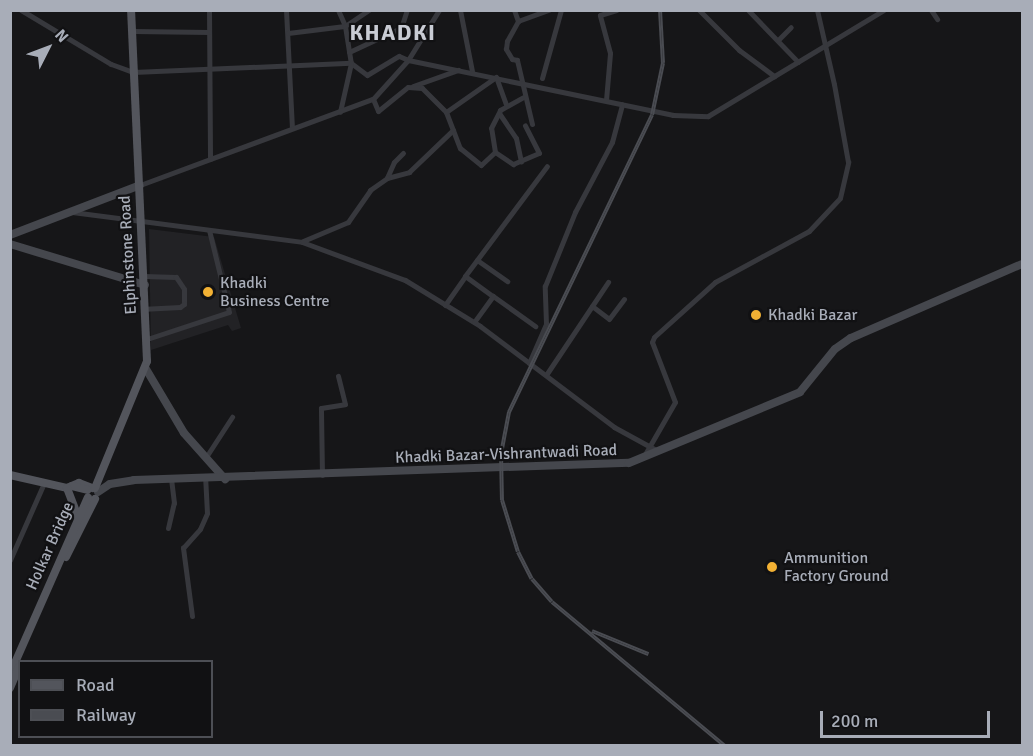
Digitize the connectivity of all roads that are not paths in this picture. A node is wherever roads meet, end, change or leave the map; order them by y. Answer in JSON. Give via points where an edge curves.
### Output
{"nodes":[{"id":1,"x":21,"y":10,"type":"edge"},
{"id":2,"x":131,"y":10,"type":"edge"},
{"id":3,"x":209,"y":10,"type":"edge"},
{"id":4,"x":286,"y":10,"type":"edge"},
{"id":5,"x":338,"y":10,"type":"edge"},
{"id":6,"x":369,"y":10,"type":"edge"},
{"id":7,"x":407,"y":10,"type":"edge"},
{"id":8,"x":439,"y":10,"type":"edge"},
{"id":9,"x":460,"y":10,"type":"edge"},
{"id":10,"x":514,"y":10,"type":"edge"},
{"id":11,"x":549,"y":10,"type":"edge"},
{"id":12,"x":561,"y":10,"type":"edge"},
{"id":13,"x":615,"y":10,"type":"edge"},
{"id":14,"x":699,"y":10,"type":"edge"},
{"id":15,"x":817,"y":10,"type":"edge"},
{"id":16,"x":884,"y":10,"type":"edge"},
{"id":17,"x":931,"y":10,"type":"edge"},
{"id":18,"x":749,"y":11,"type":"edge"},
{"id":19,"x":598,"y":13,"type":"edge"},
{"id":20,"x":937,"y":19,"type":"dead end"},
{"id":21,"x":518,"y":21,"type":"junction"},
{"id":22,"x":345,"y":26,"type":"junction"},
{"id":23,"x":791,"y":27,"type":"dead end"},
{"id":24,"x":133,"y":31,"type":"junction"},
{"id":25,"x":209,"y":32,"type":"junction"},
{"id":26,"x":288,"y":33,"type":"junction"},
{"id":27,"x":778,"y":40,"type":"junction"},
{"id":28,"x":349,"y":52,"type":"junction"},
{"id":29,"x":408,"y":60,"type":"junction"},
{"id":30,"x":798,"y":62,"type":"junction"},
{"id":31,"x":351,"y":63,"type":"junction"},
{"id":32,"x":291,"y":66,"type":"junction"},
{"id":33,"x":460,"y":69,"type":"junction"},
{"id":34,"x":210,"y":71,"type":"junction"},
{"id":35,"x":472,"y":71,"type":"junction"},
{"id":36,"x":133,"y":72,"type":"junction"},
{"id":37,"x":496,"y":76,"type":"junction"},
{"id":38,"x":774,"y":76,"type":"junction"},
{"id":39,"x":542,"y":78,"type":"dead end"},
{"id":40,"x":521,"y":82,"type":"junction"},
{"id":41,"x":411,"y":87,"type":"junction"},
{"id":42,"x":524,"y":97,"type":"junction"},
{"id":43,"x":373,"y":99,"type":"junction"},
{"id":44,"x":606,"y":100,"type":"junction"},
{"id":45,"x":506,"y":104,"type":"junction"},
{"id":46,"x":622,"y":104,"type":"junction"},
{"id":47,"x":340,"y":112,"type":"junction"},
{"id":48,"x":447,"y":112,"type":"junction"},
{"id":49,"x":499,"y":112,"type":"junction"},
{"id":50,"x":532,"y":124,"type":"dead end"},
{"id":51,"x":525,"y":125,"type":"dead end"},
{"id":52,"x":292,"y":127,"type":"junction"},
{"id":53,"x":453,"y":130,"type":"junction"},
{"id":54,"x":495,"y":152,"type":"junction"},
{"id":55,"x":403,"y":153,"type":"dead end"},
{"id":56,"x":210,"y":159,"type":"junction"},
{"id":57,"x":521,"y":161,"type":"junction"},
{"id":58,"x":547,"y":166,"type":"dead end"},
{"id":59,"x":387,"y":178,"type":"junction"},
{"id":60,"x":140,"y":185,"type":"junction"},
{"id":61,"x":71,"y":212,"type":"junction"},
{"id":62,"x":142,"y":222,"type":"junction"},
{"id":63,"x":209,"y":230,"type":"junction"},
{"id":64,"x":10,"y":235,"type":"edge"},
{"id":65,"x":302,"y":242,"type":"junction"},
{"id":66,"x":10,"y":244,"type":"edge"},
{"id":67,"x":477,"y":260,"type":"junction"},
{"id":68,"x":1023,"y":264,"type":"edge"},
{"id":69,"x":465,"y":276,"type":"junction"},
{"id":70,"x":144,"y":281,"type":"junction"},
{"id":71,"x":507,"y":282,"type":"dead end"},
{"id":72,"x":608,"y":282,"type":"dead end"},
{"id":73,"x":493,"y":296,"type":"junction"},
{"id":74,"x":624,"y":299,"type":"dead end"},
{"id":75,"x":445,"y":304,"type":"junction"},
{"id":76,"x":592,"y":306,"type":"junction"},
{"id":77,"x":146,"y":309,"type":"junction"},
{"id":78,"x":474,"y":322,"type":"junction"},
{"id":79,"x":536,"y":326,"type":"dead end"},
{"id":80,"x":147,"y":339,"type":"junction"},
{"id":81,"x":529,"y":363,"type":"junction"},
{"id":82,"x":146,"y":369,"type":"junction"},
{"id":83,"x":546,"y":375,"type":"junction"},
{"id":84,"x":338,"y":376,"type":"dead end"},
{"id":85,"x":232,"y":417,"type":"dead end"},
{"id":86,"x":649,"y":446,"type":"junction"},
{"id":87,"x":660,"y":452,"type":"junction"},
{"id":88,"x":206,"y":457,"type":"junction"},
{"id":89,"x":644,"y":458,"type":"junction"},
{"id":90,"x":10,"y":475,"type":"edge"},
{"id":91,"x":322,"y":475,"type":"junction"},
{"id":92,"x":205,"y":479,"type":"junction"},
{"id":93,"x":225,"y":479,"type":"junction"},
{"id":94,"x":171,"y":480,"type":"junction"},
{"id":95,"x":44,"y":483,"type":"junction"},
{"id":96,"x":70,"y":487,"type":"junction"},
{"id":97,"x":93,"y":492,"type":"junction"},
{"id":98,"x":78,"y":517,"type":"junction"},
{"id":99,"x":168,"y":528,"type":"dead end"},
{"id":100,"x":10,"y":560,"type":"edge"},
{"id":101,"x":192,"y":616,"type":"dead end"},
{"id":102,"x":23,"y":660,"type":"edge"},
{"id":103,"x":18,"y":671,"type":"edge"},
{"id":104,"x":10,"y":674,"type":"edge"},
{"id":105,"x":10,"y":688,"type":"edge"}],
"edges":[{"from":1,"to":36,"type":"street","via":[[111,64]]},
{"from":2,"to":24,"type":"main road","name":"Elphinstone Road"},
{"from":3,"to":25,"type":"street"},
{"from":4,"to":26,"type":"street"},
{"from":5,"to":22,"type":"street"},
{"from":6,"to":22,"type":"street"},
{"from":7,"to":28,"type":"street","via":[[401,28]]},
{"from":8,"to":29,"type":"street"},
{"from":9,"to":35,"type":"street"},
{"from":10,"to":21,"type":"street"},
{"from":11,"to":21,"type":"street"},
{"from":12,"to":39,"type":"street"},
{"from":13,"to":19,"type":"street"},
{"from":14,"to":38,"type":"street","via":[[739,50]]},
{"from":15,"to":86,"type":"street","bridge":true,"via":[[848,162],[840,198],[809,231],[715,282],[654,338],[652,342],[675,402]]},
{"from":16,"to":30,"type":"street"},
{"from":17,"to":20,"type":"street"},
{"from":18,"to":27,"type":"street"},
{"from":19,"to":44,"type":"street","via":[[610,46]]},
{"from":21,"to":40,"type":"street","via":[[510,30],[506,49],[517,60]]},
{"from":22,"to":26,"type":"street"},
{"from":22,"to":28,"type":"street"},
{"from":23,"to":27,"type":"street"},
{"from":24,"to":25,"type":"street"},
{"from":24,"to":36,"type":"main road","name":"Elphinstone Road"},
{"from":25,"to":34,"type":"street"},
{"from":26,"to":32,"type":"street"},
{"from":27,"to":30,"type":"street"},
{"from":28,"to":31,"type":"street"},
{"from":29,"to":31,"type":"street","via":[[399,56],[367,75]]},
{"from":29,"to":33,"type":"street"},
{"from":29,"to":43,"type":"street"},
{"from":30,"to":38,"type":"street"},
{"from":31,"to":32,"type":"street"},
{"from":31,"to":47,"type":"street"},
{"from":32,"to":34,"type":"street"},
{"from":32,"to":52,"type":"street"},
{"from":33,"to":35,"type":"street"},
{"from":33,"to":41,"type":"street"},
{"from":34,"to":36,"type":"street"},
{"from":34,"to":56,"type":"street"},
{"from":35,"to":37,"type":"street"},
{"from":36,"to":60,"type":"main road","name":"Elphinstone Road"},
{"from":37,"to":40,"type":"street"},
{"from":37,"to":45,"type":"street"},
{"from":37,"to":48,"type":"street"},
{"from":38,"to":46,"type":"street","via":[[708,116]]},
{"from":40,"to":42,"type":"street"},
{"from":40,"to":44,"type":"street"},
{"from":41,"to":43,"type":"street","via":[[378,111]]},
{"from":41,"to":48,"type":"street","via":[[422,88]]},
{"from":42,"to":45,"type":"street"},
{"from":42,"to":50,"type":"street"},
{"from":43,"to":47,"type":"street"},
{"from":44,"to":46,"type":"street"},
{"from":45,"to":49,"type":"street"},
{"from":46,"to":81,"type":"street","via":[[609,149],[575,212],[545,286],[546,324]]},
{"from":47,"to":52,"type":"street"},
{"from":48,"to":53,"type":"street"},
{"from":49,"to":54,"type":"street","via":[[491,128]]},
{"from":49,"to":57,"type":"street","via":[[516,138]]},
{"from":51,"to":57,"type":"street","via":[[539,153]]},
{"from":52,"to":56,"type":"street"},
{"from":53,"to":54,"type":"street","via":[[460,148],[477,165]]},
{"from":53,"to":59,"type":"street","via":[[408,172]]},
{"from":54,"to":57,"type":"street","via":[[513,164]]},
{"from":55,"to":59,"type":"street"},
{"from":56,"to":60,"type":"street"},
{"from":58,"to":67,"type":"street"},
{"from":59,"to":65,"type":"street","via":[[370,190],[348,222]]},
{"from":60,"to":61,"type":"street"},
{"from":60,"to":62,"type":"main road","name":"Elphinstone Road"},
{"from":61,"to":62,"type":"street"},
{"from":61,"to":64,"type":"street"},
{"from":62,"to":63,"type":"street"},
{"from":62,"to":70,"type":"main road","name":"Elphinstone Road"},
{"from":63,"to":65,"type":"street"},
{"from":63,"to":80,"type":"street","via":[[230,312]]},
{"from":65,"to":75,"type":"street","via":[[405,280]]},
{"from":66,"to":70,"type":"street"},
{"from":67,"to":69,"type":"street"},
{"from":67,"to":71,"type":"street"},
{"from":68,"to":87,"type":"street","name":"Khadki Bazar-Vishrantwadi Road","via":[[851,338],[835,350],[800,392]]},
{"from":69,"to":73,"type":"street"},
{"from":69,"to":75,"type":"street"},
{"from":70,"to":77,"type":"main road","name":"Elphinstone Road"},
{"from":70,"to":77,"type":"street","via":[[176,277],[184,289],[184,304],[180,308]]},
{"from":72,"to":76,"type":"street"},
{"from":73,"to":78,"type":"street"},
{"from":73,"to":79,"type":"street"},
{"from":74,"to":76,"type":"street","via":[[609,319]]},
{"from":75,"to":78,"type":"street"},
{"from":76,"to":83,"type":"street"},
{"from":77,"to":80,"type":"main road","name":"Elphinstone Road"},
{"from":78,"to":81,"type":"street"},
{"from":80,"to":82,"type":"main road","name":"Elphinstone Road"},
{"from":81,"to":83,"type":"street"},
{"from":82,"to":88,"type":"street","via":[[184,433]]},
{"from":82,"to":97,"type":"main road","name":"Elphinstone Road"},
{"from":83,"to":86,"type":"street","via":[[614,427]]},
{"from":84,"to":91,"type":"street","via":[[345,404],[321,408]]},
{"from":85,"to":88,"type":"street"},
{"from":86,"to":87,"type":"street"},
{"from":86,"to":89,"type":"street"},
{"from":87,"to":89,"type":"street","name":"Khadki Bazar-Vishrantwadi Road"},
{"from":88,"to":93,"type":"street"},
{"from":89,"to":91,"type":"street","name":"Khadki Bazar-Vishrantwadi Road","via":[[614,465]]},
{"from":90,"to":95,"type":"main road"},
{"from":91,"to":93,"type":"street","name":"Khadki Bazar-Vishrantwadi Road"},
{"from":92,"to":93,"type":"street","name":"Khadki Bazar-Vishrantwadi Road"},
{"from":92,"to":94,"type":"street","name":"Khadki Bazar-Vishrantwadi Road"},
{"from":92,"to":101,"type":"street","via":[[207,513],[200,529],[183,548]]},
{"from":94,"to":97,"type":"street","name":"Khadki Bazar-Vishrantwadi Road","via":[[134,480]]},
{"from":94,"to":99,"type":"street","via":[[174,503]]},
{"from":95,"to":96,"type":"main road"},
{"from":95,"to":100,"type":"street"},
{"from":96,"to":97,"type":"main road","via":[[79,483]]},
{"from":96,"to":98,"type":"main road"},
{"from":97,"to":98,"type":"main road","name":"Holkar Bridge"},
{"from":97,"to":102,"type":"main road","name":"Elphinstone Road"},
{"from":98,"to":104,"type":"main road","name":"Holkar Bridge"},
{"from":103,"to":105,"type":"main road"}]}
